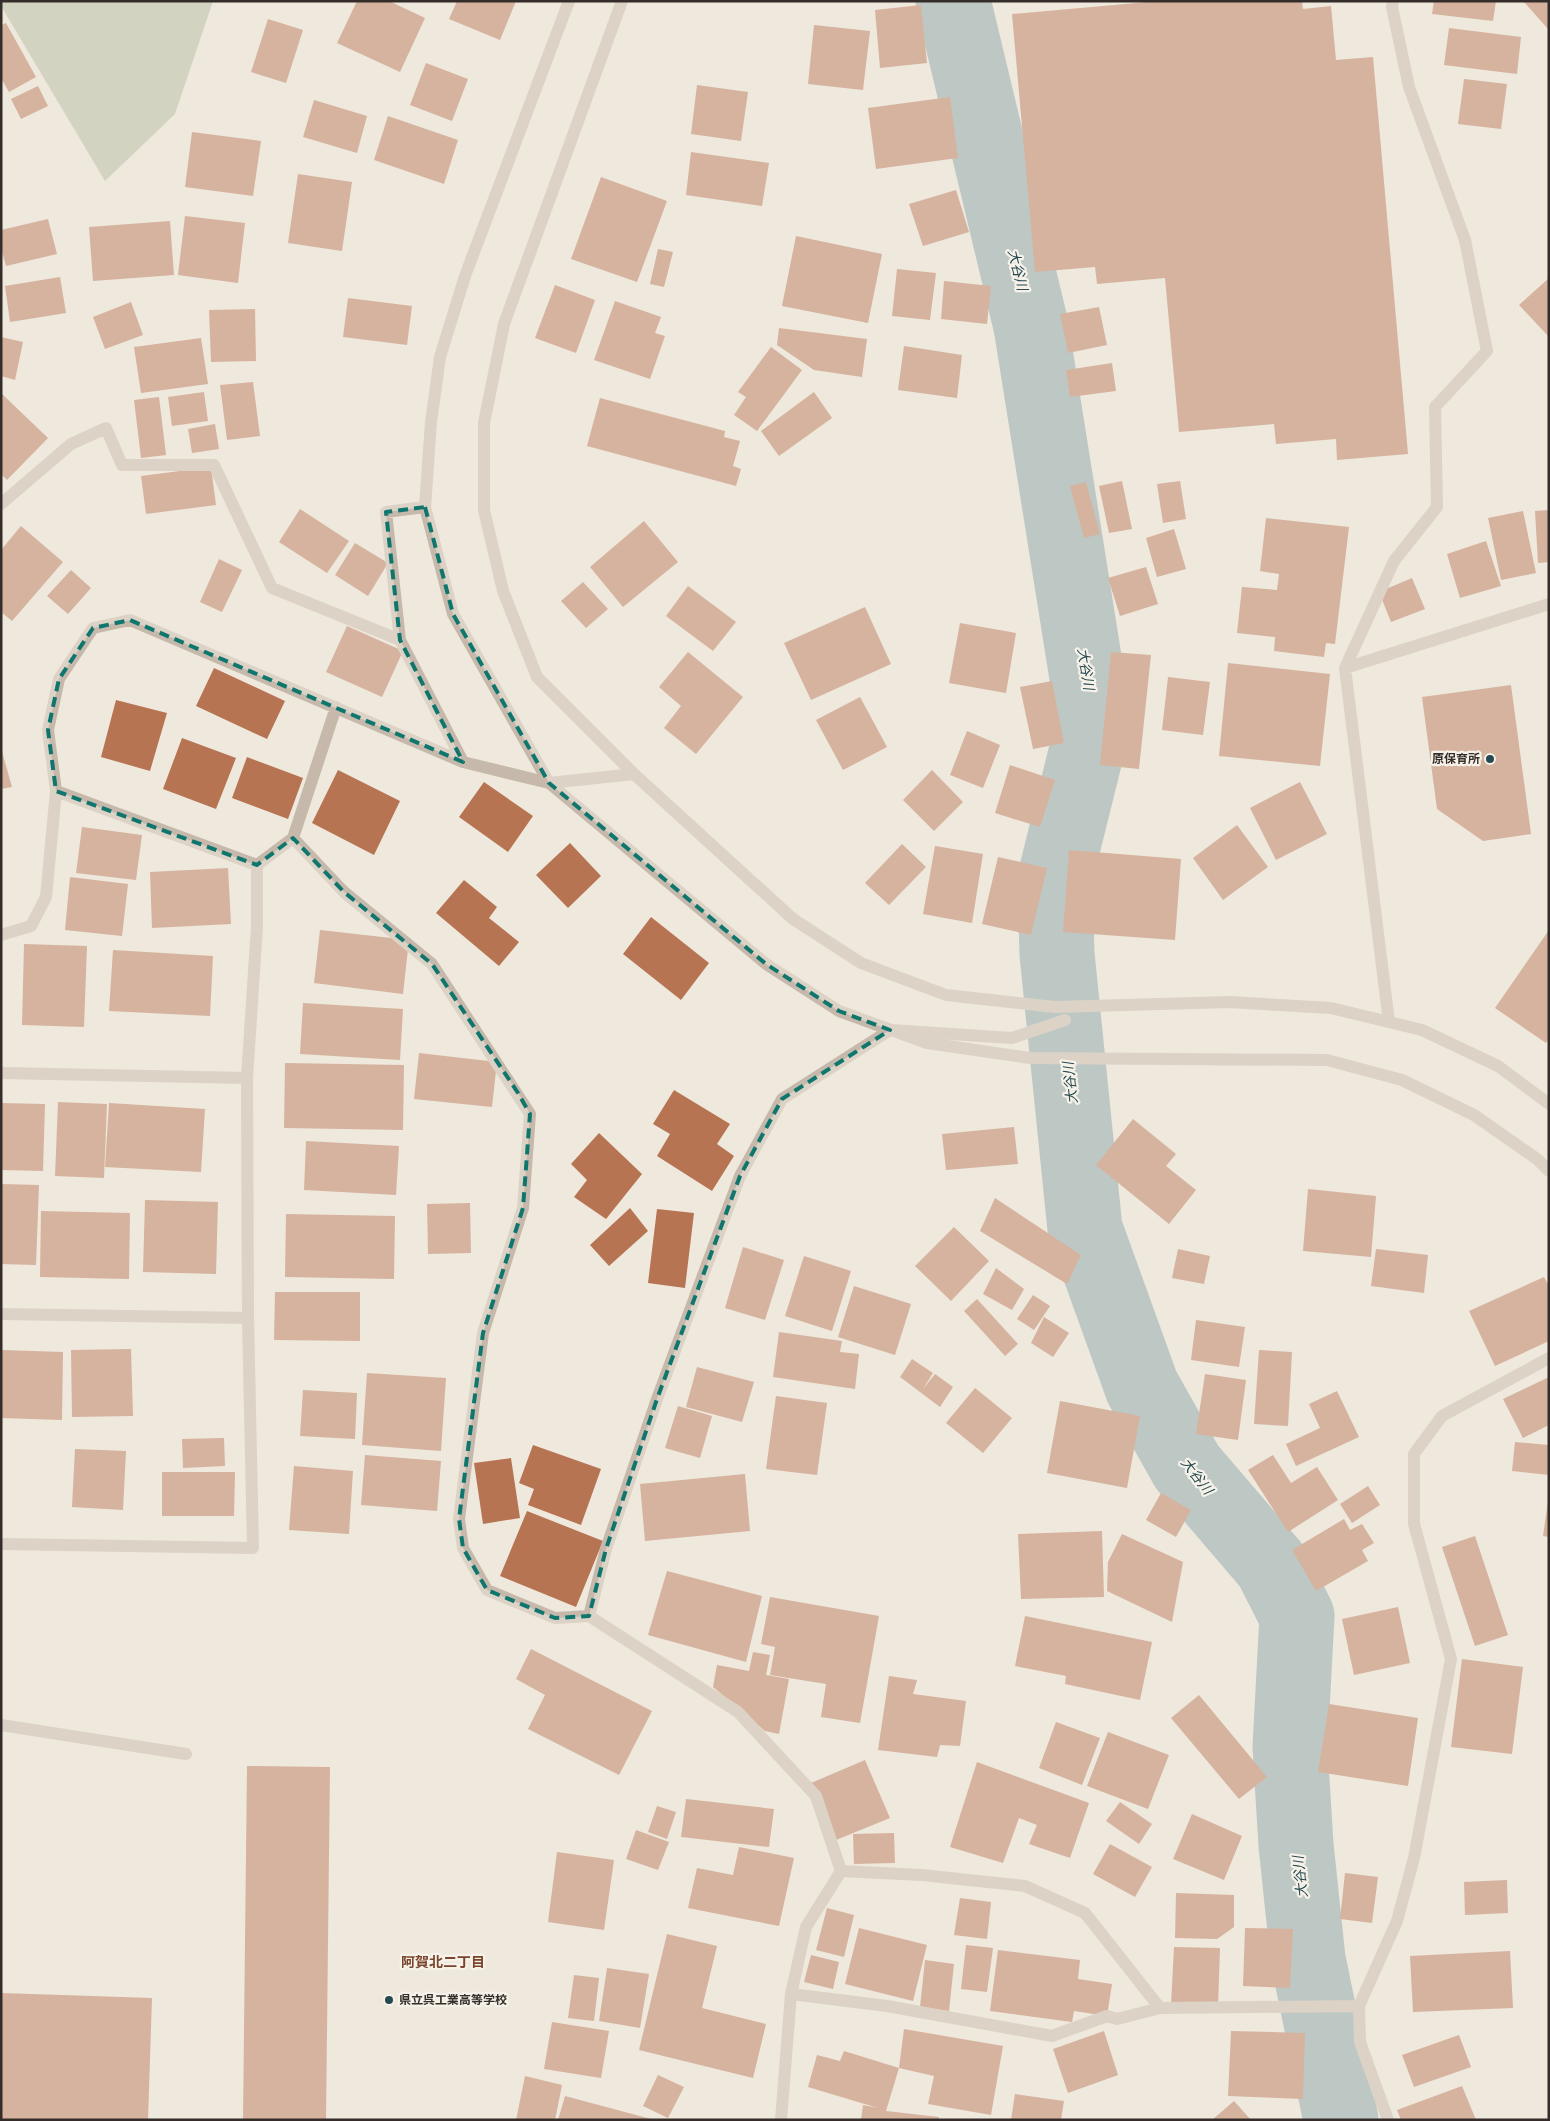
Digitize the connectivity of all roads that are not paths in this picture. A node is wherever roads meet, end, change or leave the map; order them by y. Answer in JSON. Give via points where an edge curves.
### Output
{"nodes":[{"id":1,"x":569,"y":1,"type":"edge"},
{"id":2,"x":622,"y":1,"type":"edge"},
{"id":3,"x":1393,"y":1,"type":"edge"},
{"id":4,"x":1,"y":504,"type":"edge"},
{"id":5,"x":426,"y":507,"type":"junction"},
{"id":6,"x":1549,"y":604,"type":"edge"},
{"id":7,"x":400,"y":640,"type":"junction"},
{"id":8,"x":1345,"y":668,"type":"junction"},
{"id":9,"x":336,"y":707,"type":"junction"},
{"id":10,"x":463,"y":762,"type":"junction"},
{"id":11,"x":634,"y":774,"type":"junction"},
{"id":12,"x":549,"y":783,"type":"junction"},
{"id":13,"x":56,"y":791,"type":"junction"},
{"id":14,"x":293,"y":838,"type":"junction"},
{"id":15,"x":257,"y":865,"type":"junction"},
{"id":16,"x":1,"y":935,"type":"edge"},
{"id":17,"x":1065,"y":1020,"type":"dead end"},
{"id":18,"x":1389,"y":1022,"type":"junction"},
{"id":19,"x":890,"y":1030,"type":"junction"},
{"id":20,"x":1,"y":1073,"type":"edge"},
{"id":21,"x":247,"y":1078,"type":"junction"},
{"id":22,"x":1549,"y":1104,"type":"edge"},
{"id":23,"x":1549,"y":1170,"type":"edge"},
{"id":24,"x":1,"y":1314,"type":"edge"},
{"id":25,"x":248,"y":1318,"type":"junction"},
{"id":26,"x":1549,"y":1358,"type":"edge"},
{"id":27,"x":1,"y":1544,"type":"edge"},
{"id":28,"x":589,"y":1616,"type":"junction"},
{"id":29,"x":1,"y":1725,"type":"edge"},
{"id":30,"x":186,"y":1754,"type":"dead end"},
{"id":31,"x":841,"y":1871,"type":"junction"},
{"id":32,"x":791,"y":1994,"type":"junction"},
{"id":33,"x":1359,"y":2006,"type":"junction"},
{"id":34,"x":1160,"y":2008,"type":"junction"},
{"id":35,"x":781,"y":2120,"type":"edge"},
{"id":36,"x":1388,"y":2120,"type":"edge"}],
"edges":[{"from":1,"to":5,"type":"street","via":[[465,276],[440,357],[431,422]]},
{"from":2,"to":11,"type":"street","via":[[504,324],[484,423],[484,510],[503,591],[537,677]]},
{"from":3,"to":8,"type":"street","via":[[1409,87],[1465,240],[1487,351],[1435,407],[1437,507],[1394,561]]},
{"from":4,"to":7,"type":"street","via":[[71,444],[106,428],[122,464],[214,465],[272,588]]},
{"from":5,"to":7,"type":"street","via":[[386,512]]},
{"from":5,"to":12,"type":"street","via":[[453,614]]},
{"from":6,"to":8,"type":"street"},
{"from":7,"to":10,"type":"street"},
{"from":8,"to":18,"type":"street"},
{"from":9,"to":10,"type":"street"},
{"from":9,"to":13,"type":"street","via":[[130,620],[92,628],[59,678],[48,730]]},
{"from":9,"to":14,"type":"street"},
{"from":10,"to":12,"type":"street"},
{"from":11,"to":12,"type":"street"},
{"from":11,"to":18,"type":"street","via":[[793,919],[861,963],[946,995],[1055,1007],[1229,1002],[1331,1008]]},
{"from":12,"to":19,"type":"street","via":[[766,964],[839,1011]]},
{"from":13,"to":15,"type":"street"},
{"from":13,"to":16,"type":"street","via":[[46,897],[31,926]]},
{"from":14,"to":15,"type":"street"},
{"from":14,"to":28,"type":"street","via":[[344,892],[432,964],[530,1114],[523,1208],[483,1333],[459,1519],[463,1548],[487,1590],[556,1618]]},
{"from":15,"to":21,"type":"street","via":[[257,926]]},
{"from":17,"to":19,"type":"street","via":[[1012,1038]]},
{"from":18,"to":22,"type":"street","via":[[1422,1030],[1498,1066]]},
{"from":19,"to":23,"type":"street","via":[[927,1043],[1030,1058],[1326,1060],[1402,1080],[1466,1111]]},
{"from":19,"to":28,"type":"street","via":[[782,1099],[740,1176],[657,1399],[606,1549]]},
{"from":20,"to":21,"type":"street"},
{"from":21,"to":25,"type":"street"},
{"from":24,"to":25,"type":"street"},
{"from":25,"to":27,"type":"street","via":[[253,1548]]},
{"from":26,"to":33,"type":"street","via":[[1442,1416],[1414,1454],[1414,1524],[1451,1659],[1414,1858],[1397,1921]]},
{"from":28,"to":31,"type":"street","via":[[738,1712],[816,1796]]},
{"from":29,"to":30,"type":"street"},
{"from":31,"to":32,"type":"street","via":[[806,1927]]},
{"from":31,"to":34,"type":"street","via":[[922,1875],[1025,1886],[1084,1913]]},
{"from":32,"to":34,"type":"street","via":[[887,2006],[1052,2036],[1107,2016],[1117,2019]]},
{"from":32,"to":35,"type":"street"},
{"from":33,"to":34,"type":"street"},
{"from":33,"to":36,"type":"street","via":[[1360,2042]]}]}
